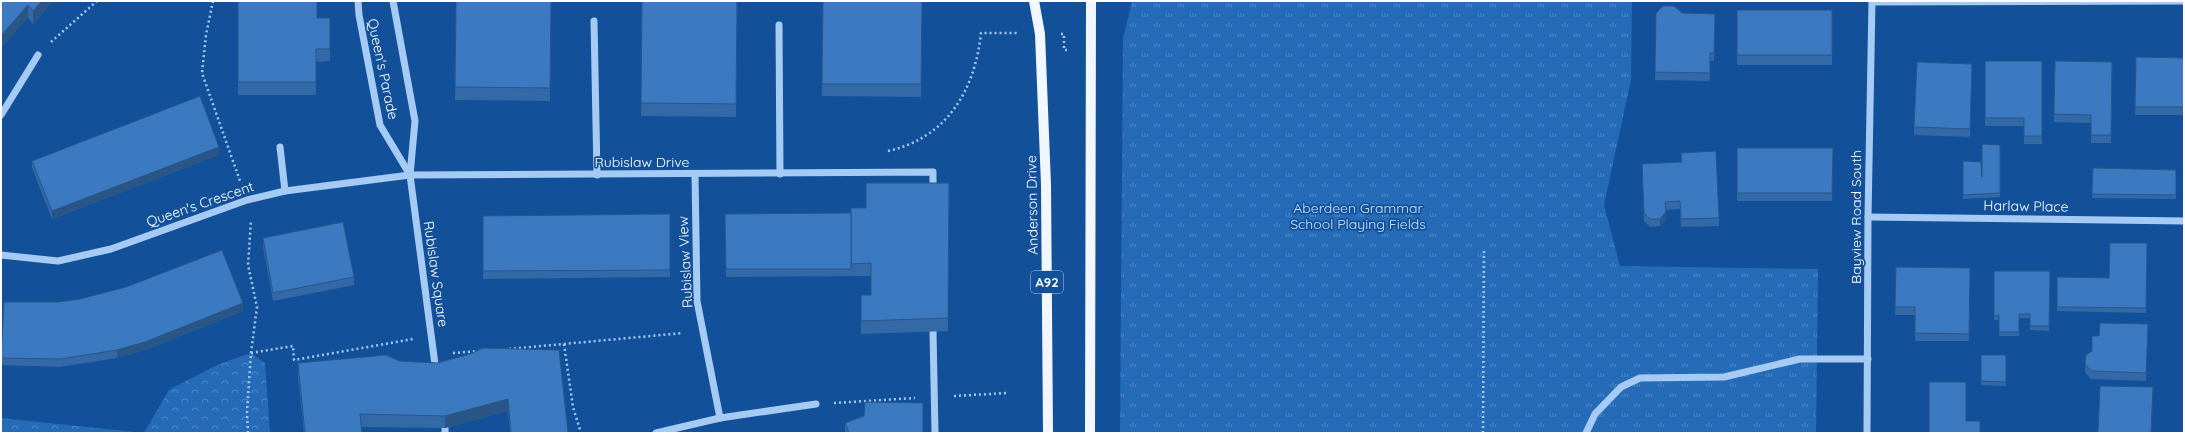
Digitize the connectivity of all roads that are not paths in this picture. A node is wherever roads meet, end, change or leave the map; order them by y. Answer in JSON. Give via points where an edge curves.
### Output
{"nodes":[{"id":1,"x":358,"y":1,"type":"edge"},
{"id":2,"x":393,"y":1,"type":"edge"},
{"id":3,"x":1034,"y":1,"type":"edge"},
{"id":4,"x":1091,"y":1,"type":"edge"},
{"id":5,"x":2184,"y":1,"type":"edge"},
{"id":6,"x":1872,"y":2,"type":"edge"},
{"id":7,"x":594,"y":21,"type":"dead end"},
{"id":8,"x":779,"y":25,"type":"dead end"},
{"id":9,"x":38,"y":55,"type":"road end"},
{"id":10,"x":1,"y":115,"type":"edge"},
{"id":11,"x":280,"y":147,"type":"dead end"},
{"id":12,"x":695,"y":174,"type":"junction"},
{"id":13,"x":780,"y":174,"type":"junction"},
{"id":14,"x":410,"y":175,"type":"junction"},
{"id":15,"x":597,"y":175,"type":"junction"},
{"id":16,"x":284,"y":192,"type":"junction"},
{"id":17,"x":933,"y":196,"type":"edge"},
{"id":18,"x":1868,"y":217,"type":"junction"},
{"id":19,"x":2184,"y":221,"type":"edge"},
{"id":20,"x":1,"y":255,"type":"edge"},
{"id":21,"x":933,"y":331,"type":"edge"},
{"id":22,"x":1868,"y":359,"type":"junction"},
{"id":23,"x":437,"y":376,"type":"edge"},
{"id":24,"x":816,"y":404,"type":"road end"},
{"id":25,"x":720,"y":418,"type":"junction"},
{"id":26,"x":656,"y":433,"type":"edge"},
{"id":27,"x":935,"y":433,"type":"edge"},
{"id":28,"x":1048,"y":433,"type":"edge"},
{"id":29,"x":1090,"y":433,"type":"edge"},
{"id":30,"x":1586,"y":433,"type":"edge"},
{"id":31,"x":1868,"y":433,"type":"edge"}],
"edges":[{"from":1,"to":14,"type":"street","name":"Queen's Parade","via":[[380,125]]},
{"from":2,"to":14,"type":"street","name":"Queen's Parade","via":[[414,121]]},
{"from":3,"to":28,"type":"main road","name":"Anderson Drive","number":"A92","via":[[1040,34],[1046,177]]},
{"from":4,"to":29,"type":"main road"},
{"from":5,"to":6,"type":"street"},
{"from":6,"to":18,"type":"street","name":"Bayview Road South"},
{"from":7,"to":15,"type":"street"},
{"from":8,"to":13,"type":"street"},
{"from":9,"to":10,"type":"street"},
{"from":11,"to":16,"type":"street"},
{"from":12,"to":13,"type":"street","name":"Rubislaw Drive"},
{"from":12,"to":15,"type":"street","name":"Rubislaw Drive"},
{"from":12,"to":25,"type":"street","name":"Rubislaw View","via":[[698,301]]},
{"from":13,"to":17,"type":"street","name":"Rubislaw Drive","via":[[933,172]]},
{"from":14,"to":15,"type":"street","name":"Rubislaw Drive"},
{"from":14,"to":16,"type":"street","name":"Queen's Crescent"},
{"from":14,"to":23,"type":"street","name":"Rubislaw Square"},
{"from":16,"to":20,"type":"street","name":"Queen's Crescent","via":[[247,200],[112,249],[58,261]]},
{"from":18,"to":19,"type":"street","name":"Harlaw Place"},
{"from":18,"to":22,"type":"street","name":"Bayview Road South"},
{"from":21,"to":27,"type":"street"},
{"from":22,"to":30,"type":"street","via":[[1800,359],[1724,377],[1640,378],[1621,387],[1595,414]]},
{"from":22,"to":31,"type":"street","name":"Bayview Road South"},
{"from":24,"to":25,"type":"street"},
{"from":25,"to":26,"type":"street"}]}
